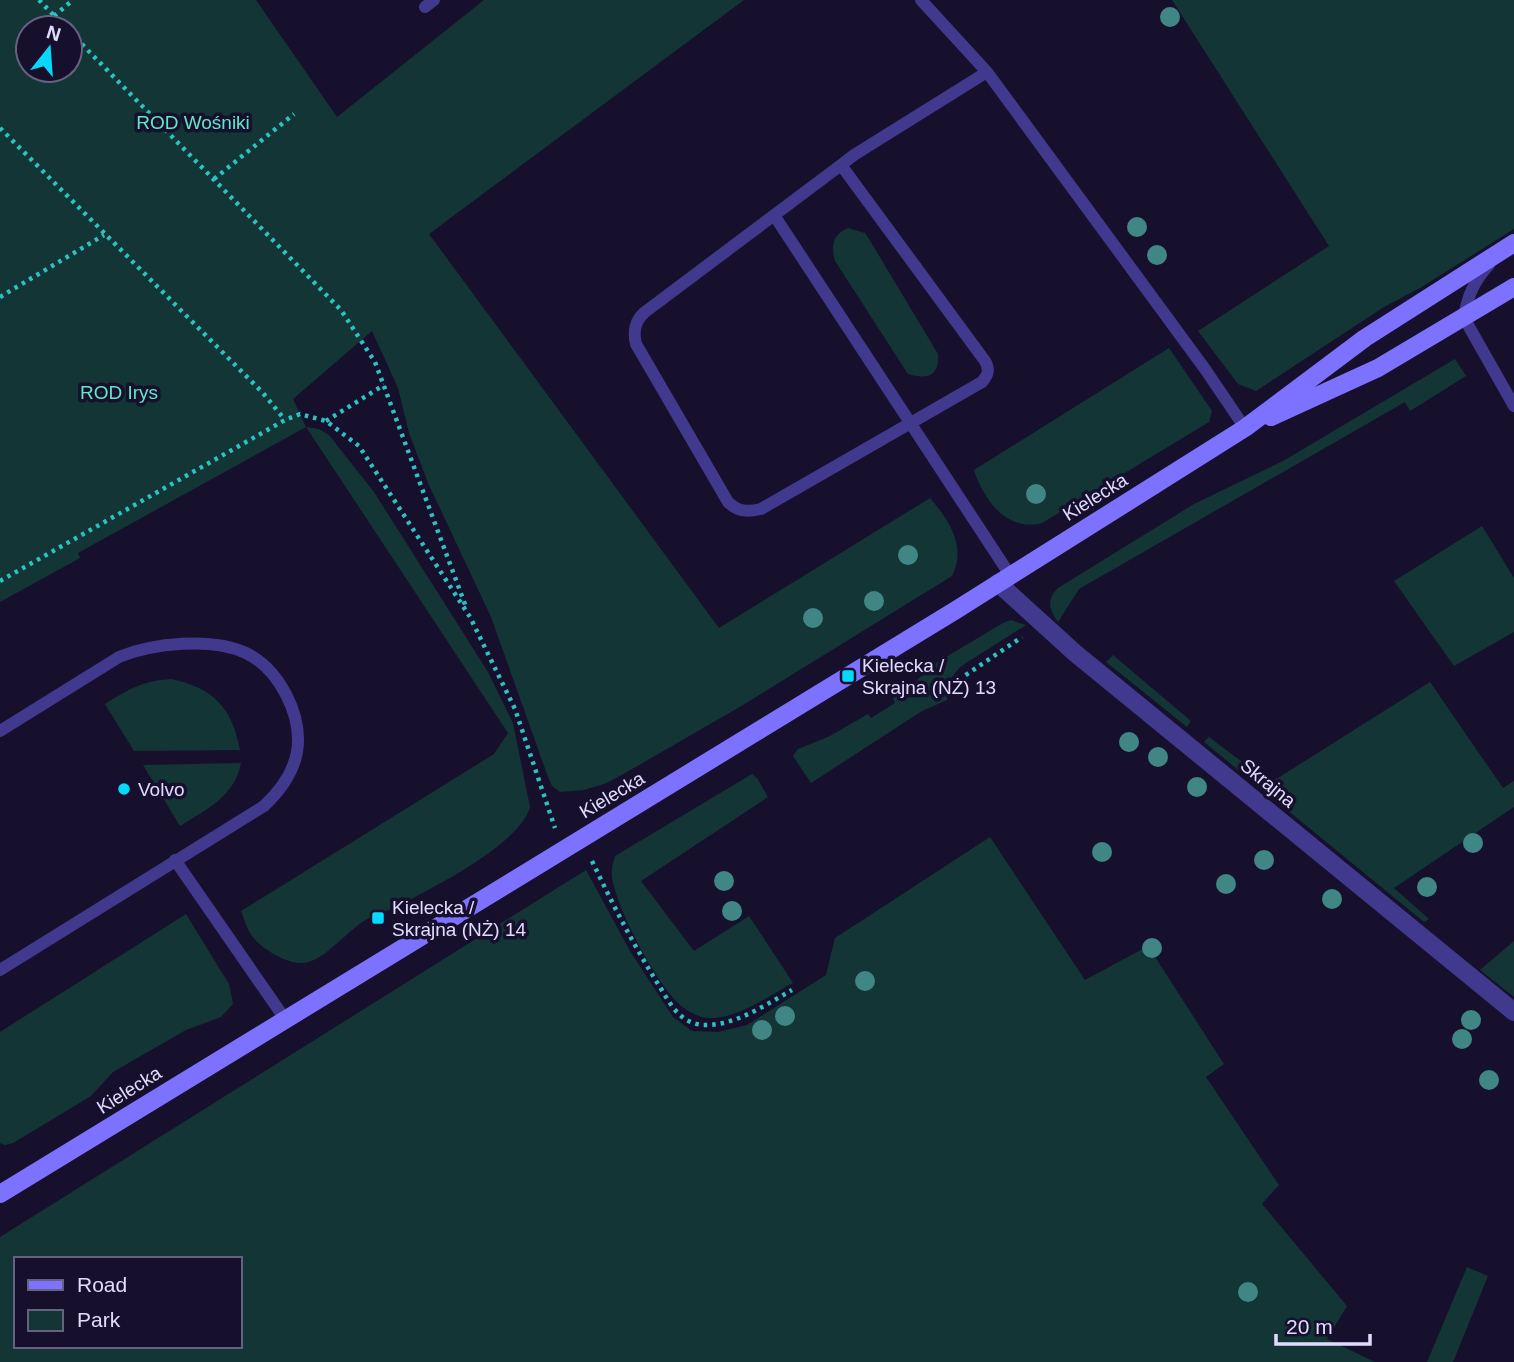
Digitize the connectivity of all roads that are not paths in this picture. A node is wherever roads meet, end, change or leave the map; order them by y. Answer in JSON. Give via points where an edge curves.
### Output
{"nodes":[{"id":1,"x":921,"y":0,"type":"edge"},
{"id":2,"x":986,"y":72,"type":"junction"},
{"id":3,"x":841,"y":164,"type":"junction"},
{"id":4,"x":774,"y":215,"type":"junction"},
{"id":5,"x":1513,"y":244,"type":"edge"},
{"id":6,"x":1514,"y":287,"type":"edge"},
{"id":7,"x":1514,"y":295,"type":"edge"},
{"id":8,"x":1493,"y":300,"type":"junction"},
{"id":9,"x":1464,"y":318,"type":"junction"},
{"id":10,"x":1514,"y":406,"type":"edge"},
{"id":11,"x":910,"y":423,"type":"junction"},
{"id":12,"x":1245,"y":428,"type":"junction"},
{"id":13,"x":1004,"y":579,"type":"junction"},
{"id":14,"x":0,"y":731,"type":"edge"},
{"id":15,"x":175,"y":860,"type":"junction"},
{"id":16,"x":0,"y":970,"type":"edge"},
{"id":17,"x":1514,"y":1012,"type":"edge"},
{"id":18,"x":285,"y":1019,"type":"junction"},
{"id":19,"x":0,"y":1194,"type":"edge"}],
"edges":[{"from":1,"to":2,"type":"lane"},
{"from":2,"to":3,"type":"lane"},
{"from":2,"to":12,"type":"lane"},
{"from":3,"to":4,"type":"lane"},
{"from":3,"to":11,"type":"lane","via":[[988,367],[982,382]]},
{"from":4,"to":11,"type":"lane"},
{"from":4,"to":11,"type":"lane","via":[[639,317],[634,336],[728,502],[742,511],[761,509]]},
{"from":5,"to":9,"type":"lane","via":[[1478,277]]},
{"from":5,"to":12,"type":"main road","name":"Kielecka","via":[[1365,338]]},
{"from":6,"to":8,"type":"main road","name":"Kielecka"},
{"from":7,"to":8,"type":"lane"},
{"from":8,"to":9,"type":"main road","name":"Kielecka"},
{"from":9,"to":10,"type":"lane"},
{"from":9,"to":12,"type":"main road","name":"Kielecka","via":[[1378,368]]},
{"from":11,"to":13,"type":"lane"},
{"from":12,"to":13,"type":"main road","name":"Kielecka"},
{"from":13,"to":17,"type":"street","name":"Skrajna","via":[[1075,653]]},
{"from":13,"to":18,"type":"main road","name":"Kielecka"},
{"from":14,"to":15,"type":"lane","via":[[133,651],[217,645],[263,663],[287,694],[296,723],[298,751],[292,770],[264,806]]},
{"from":15,"to":16,"type":"lane"},
{"from":15,"to":18,"type":"lane"},
{"from":18,"to":19,"type":"main road","name":"Kielecka"}]}
